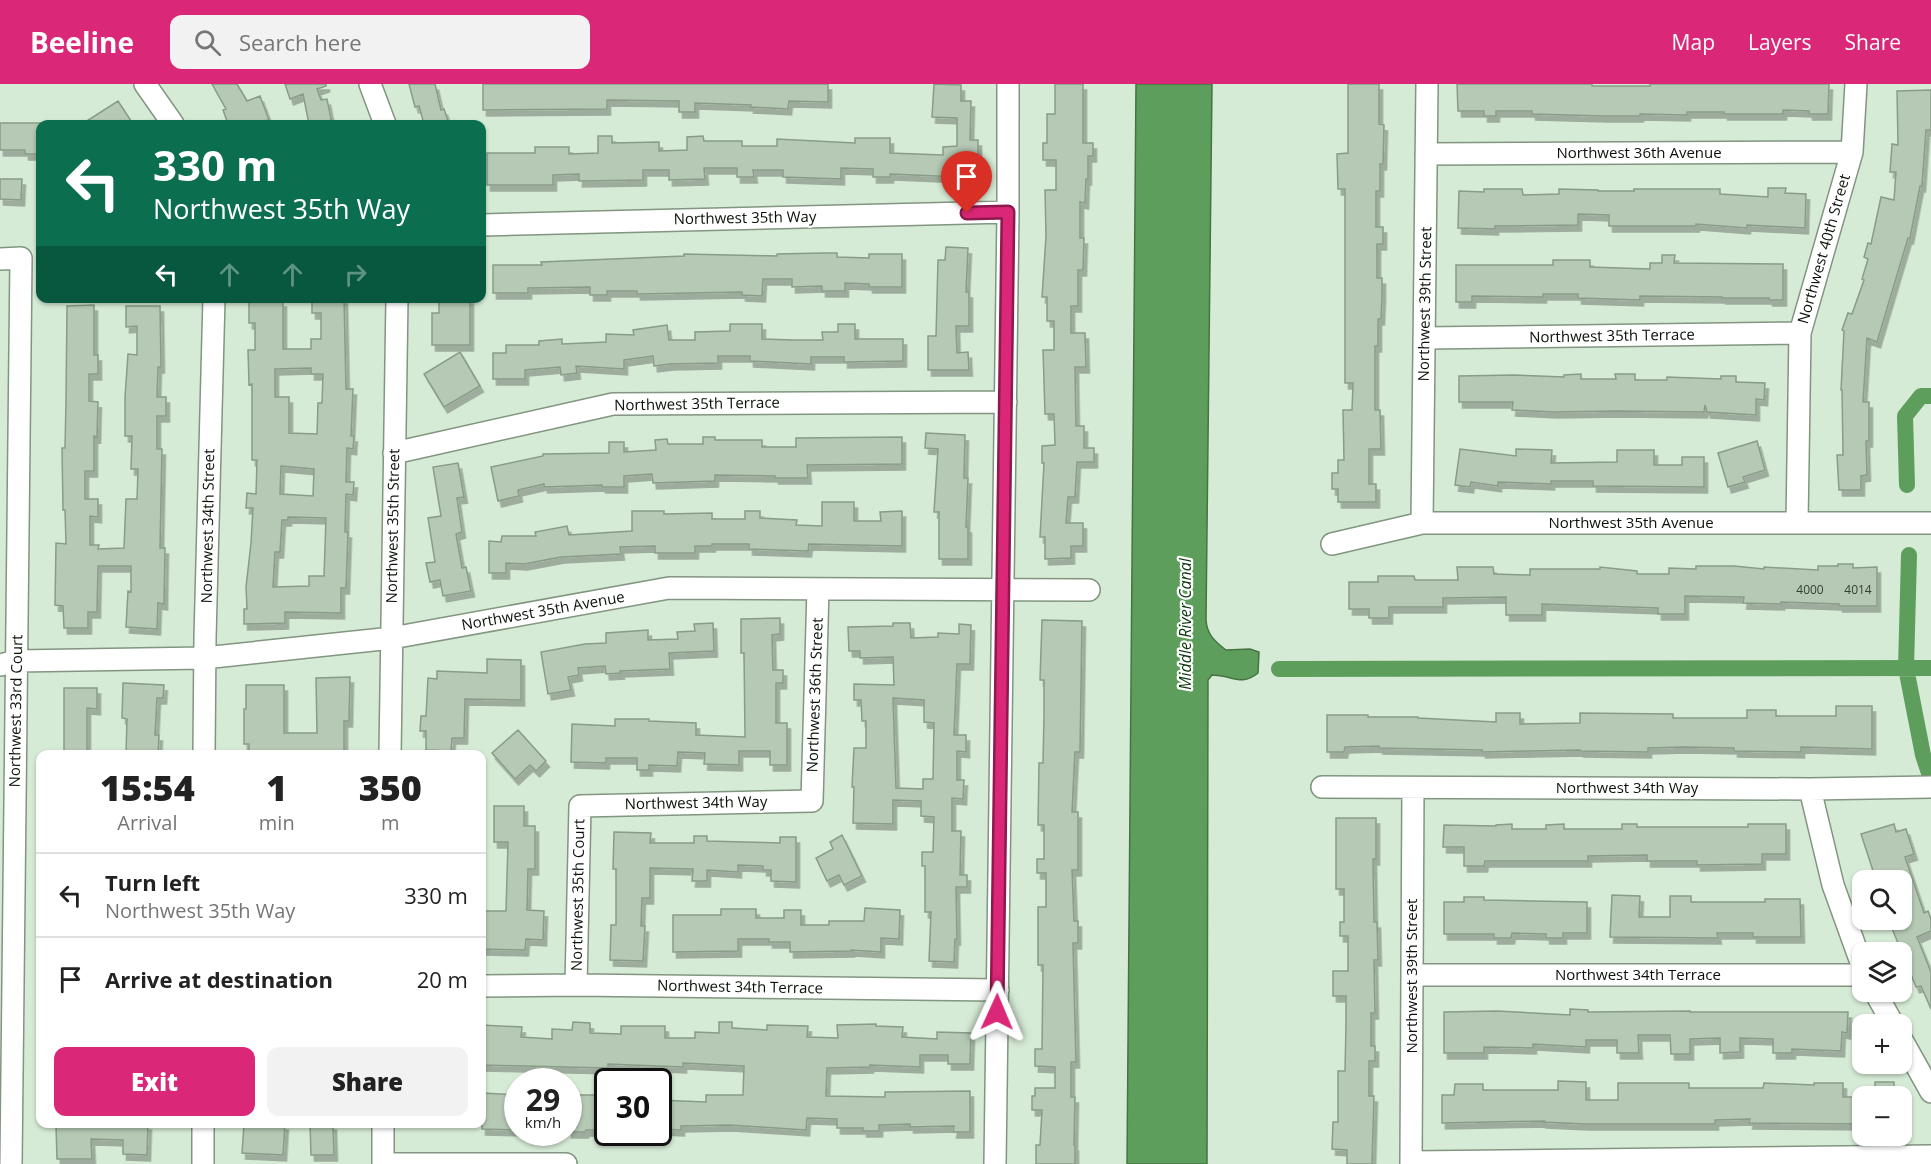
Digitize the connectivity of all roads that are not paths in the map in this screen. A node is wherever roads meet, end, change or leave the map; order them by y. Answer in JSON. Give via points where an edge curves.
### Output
{"nodes":[{"id":1,"x":145,"y":84,"type":"edge"},
{"id":2,"x":370,"y":84,"type":"edge"},
{"id":3,"x":1008,"y":84,"type":"edge"},
{"id":4,"x":1427,"y":84,"type":"edge"},
{"id":5,"x":1856,"y":84,"type":"edge"},
{"id":6,"x":170,"y":120,"type":"edge"},
{"id":7,"x":384,"y":120,"type":"edge"},
{"id":8,"x":1852,"y":152,"type":"junction"},
{"id":9,"x":1426,"y":154,"type":"junction"},
{"id":10,"x":1008,"y":212,"type":"junction"},
{"id":11,"x":486,"y":225,"type":"edge"},
{"id":12,"x":10,"y":259,"type":"edge"},
{"id":13,"x":214,"y":303,"type":"edge"},
{"id":14,"x":397,"y":303,"type":"edge"},
{"id":15,"x":1800,"y":333,"type":"junction"},
{"id":16,"x":1424,"y":338,"type":"junction"},
{"id":17,"x":1006,"y":402,"type":"junction"},
{"id":18,"x":394,"y":453,"type":"junction"},
{"id":19,"x":1422,"y":523,"type":"junction"},
{"id":20,"x":1797,"y":523,"type":"junction"},
{"id":21,"x":1931,"y":523,"type":"edge"},
{"id":22,"x":1332,"y":544,"type":"dead end"},
{"id":23,"x":818,"y":589,"type":"junction"},
{"id":24,"x":1003,"y":590,"type":"junction"},
{"id":25,"x":1089,"y":590,"type":"dead end"},
{"id":26,"x":392,"y":638,"type":"junction"},
{"id":27,"x":204,"y":658,"type":"junction"},
{"id":28,"x":8,"y":663,"type":"edge"},
{"id":29,"x":204,"y":750,"type":"edge"},
{"id":30,"x":390,"y":750,"type":"edge"},
{"id":31,"x":1322,"y":787,"type":"dead end"},
{"id":32,"x":1921,"y":787,"type":"edge"},
{"id":33,"x":1413,"y":788,"type":"junction"},
{"id":34,"x":1810,"y":789,"type":"junction"},
{"id":35,"x":812,"y":801,"type":"joint"},
{"id":36,"x":580,"y":806,"type":"joint"},
{"id":37,"x":1854,"y":942,"type":"edge"},
{"id":38,"x":1413,"y":975,"type":"junction"},
{"id":39,"x":1852,"y":975,"type":"edge"},
{"id":40,"x":576,"y":985,"type":"junction"},
{"id":41,"x":486,"y":986,"type":"edge"},
{"id":42,"x":998,"y":990,"type":"junction"},
{"id":43,"x":1912,"y":1058,"type":"edge"},
{"id":44,"x":1931,"y":1092,"type":"edge"},
{"id":45,"x":203,"y":1128,"type":"edge"},
{"id":46,"x":383,"y":1128,"type":"edge"},
{"id":47,"x":1931,"y":1156,"type":"edge"},
{"id":48,"x":1411,"y":1163,"type":"edge"},
{"id":49,"x":11,"y":1164,"type":"edge"},
{"id":50,"x":203,"y":1164,"type":"edge"},
{"id":51,"x":383,"y":1164,"type":"edge"},
{"id":52,"x":566,"y":1164,"type":"edge"},
{"id":53,"x":995,"y":1164,"type":"edge"}],
"edges":[{"from":1,"to":6,"type":"street"},
{"from":2,"to":7,"type":"street"},
{"from":3,"to":10,"type":"street"},
{"from":4,"to":9,"type":"street","name":"Northwest 39th Street"},
{"from":5,"to":8,"type":"street","name":"Northwest 40th Street"},
{"from":8,"to":9,"type":"street","name":"Northwest 36th Avenue"},
{"from":8,"to":15,"type":"street","name":"Northwest 40th Street"},
{"from":9,"to":16,"type":"street","name":"Northwest 39th Street"},
{"from":10,"to":11,"type":"street","name":"Northwest 35th Way"},
{"from":10,"to":17,"type":"street"},
{"from":12,"to":28,"type":"street","name":"Northwest 33rd Court"},
{"from":13,"to":27,"type":"street","name":"Northwest 34th Street"},
{"from":14,"to":18,"type":"street","name":"Northwest 35th Street"},
{"from":15,"to":16,"type":"street","name":"Northwest 35th Terrace"},
{"from":15,"to":20,"type":"street","name":"Northwest 40th Street"},
{"from":16,"to":19,"type":"street","name":"Northwest 39th Street"},
{"from":17,"to":18,"type":"street","name":"Northwest 35th Terrace","via":[[613,404]]},
{"from":17,"to":24,"type":"street"},
{"from":18,"to":26,"type":"street","name":"Northwest 35th Street"},
{"from":19,"to":20,"type":"street","name":"Northwest 35th Avenue"},
{"from":19,"to":22,"type":"street","name":"Northwest 35th Avenue"},
{"from":20,"to":21,"type":"street","name":"Northwest 35th Avenue"},
{"from":23,"to":24,"type":"street","name":"Northwest 35th Avenue"},
{"from":23,"to":26,"type":"street","name":"Northwest 35th Avenue","via":[[669,588]]},
{"from":23,"to":35,"type":"street","name":"Northwest 36th Street"},
{"from":24,"to":25,"type":"street","name":"Northwest 35th Avenue"},
{"from":24,"to":42,"type":"street"},
{"from":26,"to":27,"type":"street","name":"Northwest 35th Avenue"},
{"from":26,"to":30,"type":"street","name":"Northwest 35th Street"},
{"from":27,"to":28,"type":"street","name":"Northwest 35th Avenue"},
{"from":27,"to":29,"type":"street","name":"Northwest 34th Street"},
{"from":28,"to":49,"type":"street","name":"Northwest 33rd Court"},
{"from":31,"to":33,"type":"street","name":"Northwest 34th Way"},
{"from":32,"to":34,"type":"street","name":"Northwest 34th Way"},
{"from":33,"to":34,"type":"street","name":"Northwest 34th Way"},
{"from":33,"to":38,"type":"street","name":"Northwest 39th Street"},
{"from":34,"to":37,"type":"street","via":[[1833,885]]},
{"from":35,"to":36,"type":"street","name":"Northwest 34th Way"},
{"from":36,"to":40,"type":"street","name":"Northwest 35th Court"},
{"from":38,"to":39,"type":"street","name":"Northwest 34th Terrace"},
{"from":38,"to":48,"type":"street","name":"Northwest 39th Street"},
{"from":40,"to":41,"type":"street","name":"Northwest 34th Terrace"},
{"from":40,"to":42,"type":"street","name":"Northwest 34th Terrace"},
{"from":42,"to":53,"type":"street"},
{"from":43,"to":44,"type":"street"},
{"from":45,"to":50,"type":"street"},
{"from":46,"to":51,"type":"street"},
{"from":47,"to":48,"type":"street"},
{"from":51,"to":52,"type":"street"}]}
